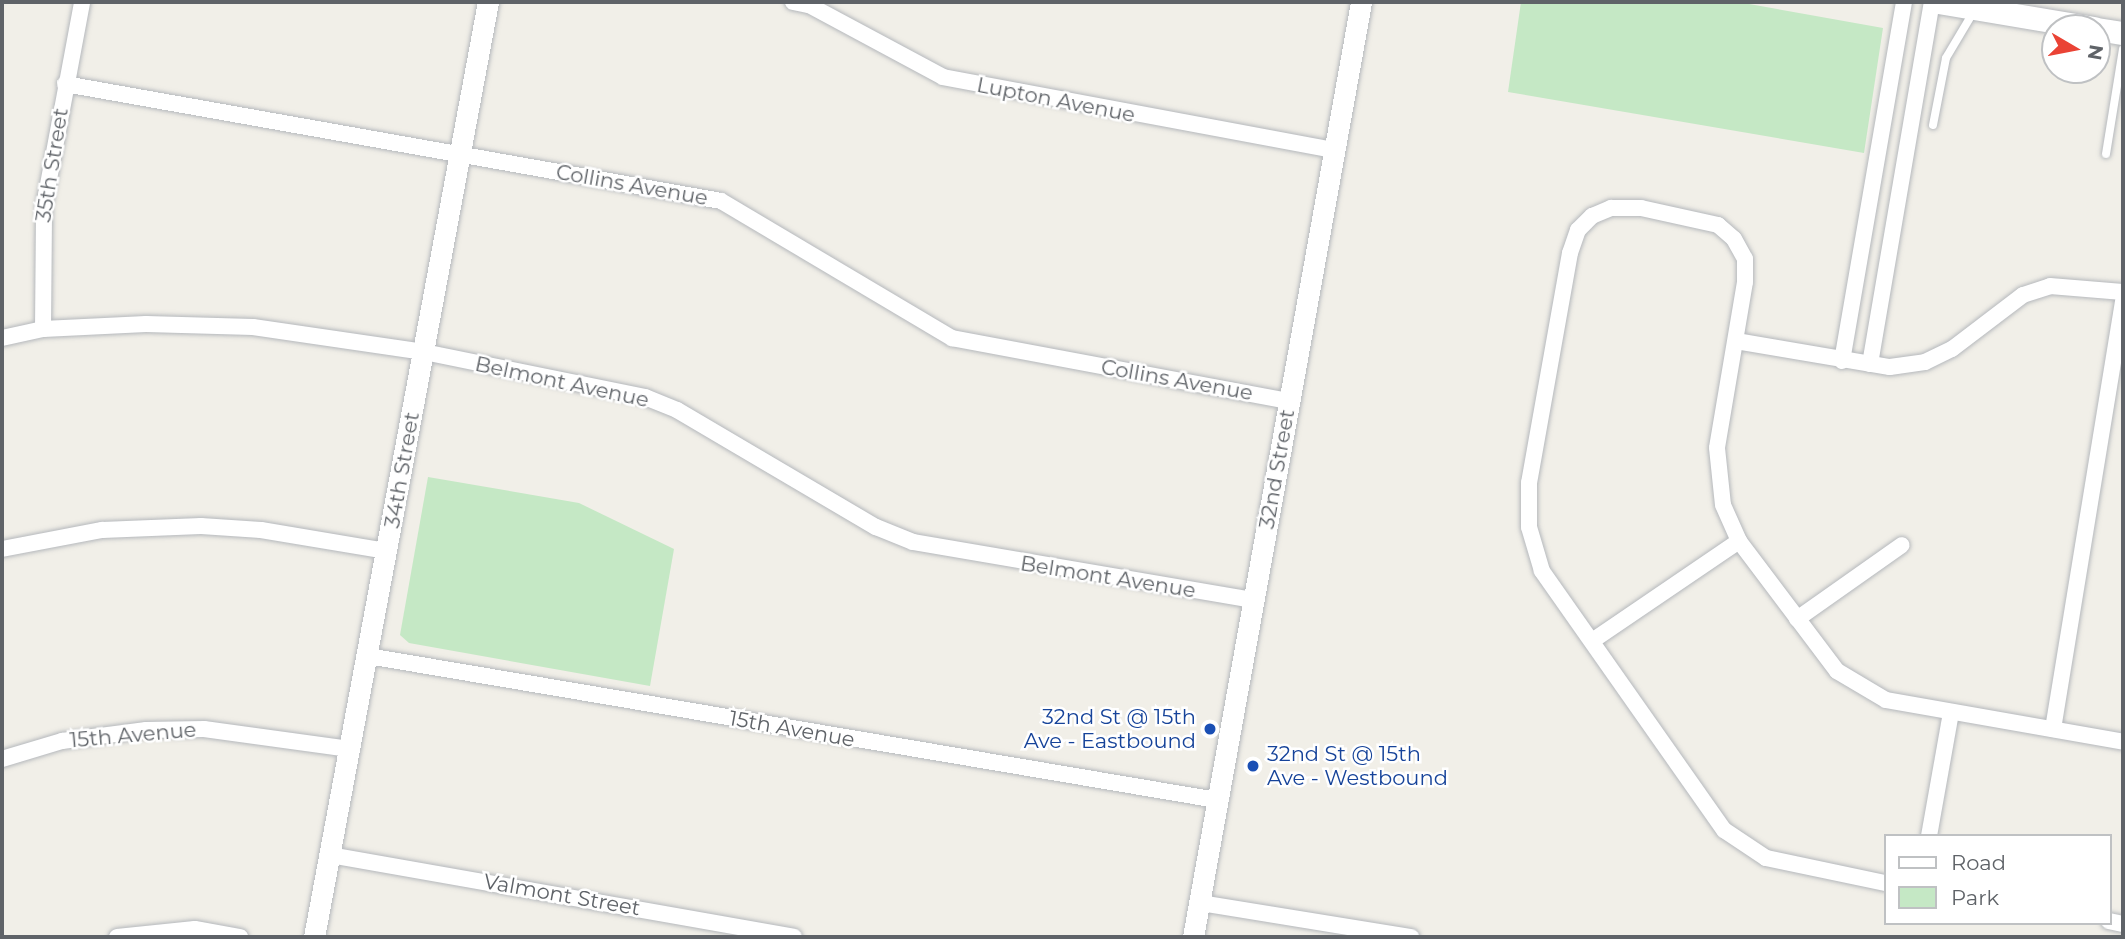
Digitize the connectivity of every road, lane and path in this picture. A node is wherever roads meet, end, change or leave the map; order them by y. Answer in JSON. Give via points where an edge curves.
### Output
{"nodes":[{"id":1,"x":82,"y":2,"type":"edge"},
{"id":2,"x":488,"y":2,"type":"edge"},
{"id":3,"x":793,"y":2,"type":"edge"},
{"id":4,"x":1361,"y":2,"type":"edge"},
{"id":5,"x":1904,"y":2,"type":"edge"},
{"id":6,"x":1932,"y":2,"type":"edge"},
{"id":7,"x":1938,"y":2,"type":"edge"},
{"id":8,"x":1967,"y":5,"type":"edge"},
{"id":9,"x":2041,"y":18,"type":"edge"},
{"id":10,"x":2123,"y":50,"type":"edge"},
{"id":11,"x":65,"y":84,"type":"junction"},
{"id":12,"x":1933,"y":125,"type":"dead end"},
{"id":13,"x":1334,"y":150,"type":"junction"},
{"id":14,"x":2106,"y":153,"type":"dead end"},
{"id":15,"x":460,"y":154,"type":"junction"},
{"id":16,"x":2123,"y":292,"type":"edge"},
{"id":17,"x":2123,"y":301,"type":"edge"},
{"id":18,"x":43,"y":329,"type":"junction"},
{"id":19,"x":2,"y":338,"type":"edge"},
{"id":20,"x":1736,"y":341,"type":"junction"},
{"id":21,"x":424,"y":352,"type":"junction"},
{"id":22,"x":1842,"y":361,"type":"junction"},
{"id":23,"x":1870,"y":365,"type":"junction"},
{"id":24,"x":1289,"y":401,"type":"junction"},
{"id":25,"x":1739,"y":541,"type":"junction"},
{"id":26,"x":1902,"y":545,"type":"dead end"},
{"id":27,"x":2,"y":549,"type":"edge"},
{"id":28,"x":387,"y":551,"type":"junction"},
{"id":29,"x":1253,"y":600,"type":"junction"},
{"id":30,"x":1797,"y":619,"type":"junction"},
{"id":31,"x":1592,"y":641,"type":"junction"},
{"id":32,"x":368,"y":656,"type":"junction"},
{"id":33,"x":1951,"y":713,"type":"junction"},
{"id":34,"x":2053,"y":729,"type":"junction"},
{"id":35,"x":2123,"y":742,"type":"edge"},
{"id":36,"x":350,"y":749,"type":"junction"},
{"id":37,"x":2,"y":760,"type":"edge"},
{"id":38,"x":1217,"y":800,"type":"junction"},
{"id":39,"x":1929,"y":834,"type":"edge"},
{"id":40,"x":330,"y":855,"type":"junction"},
{"id":41,"x":1884,"y":883,"type":"edge"},
{"id":42,"x":1200,"y":903,"type":"junction"},
{"id":43,"x":1346,"y":932,"type":"edge"},
{"id":44,"x":117,"y":937,"type":"edge"},
{"id":45,"x":240,"y":937,"type":"edge"},
{"id":46,"x":314,"y":937,"type":"edge"},
{"id":47,"x":794,"y":937,"type":"edge"},
{"id":48,"x":1193,"y":937,"type":"edge"},
{"id":49,"x":1411,"y":937,"type":"edge"}],
"edges":[{"from":1,"to":11,"type":"street","name":"35th Street"},
{"from":2,"to":15,"type":"street","name":"34th Street"},
{"from":3,"to":13,"type":"street","name":"Lupton Avenue","via":[[809,5],[943,77]]},
{"from":4,"to":13,"type":"street","name":"32nd Street"},
{"from":5,"to":22,"type":"street"},
{"from":6,"to":23,"type":"street"},
{"from":7,"to":8,"type":"main road"},
{"from":8,"to":9,"type":"main road"},
{"from":8,"to":12,"type":"lane","via":[[1946,58]]},
{"from":10,"to":14,"type":"lane"},
{"from":11,"to":15,"type":"street","name":"Collins Avenue"},
{"from":11,"to":18,"type":"street","name":"35th Street","via":[[40,235]]},
{"from":13,"to":24,"type":"street","name":"32nd Street"},
{"from":15,"to":21,"type":"street","name":"34th Street"},
{"from":15,"to":24,"type":"street","name":"Collins Avenue","via":[[721,201],[952,338]]},
{"from":16,"to":23,"type":"street","via":[[2050,286],[2023,295],[1952,349],[1925,362]]},
{"from":17,"to":34,"type":"street"},
{"from":18,"to":19,"type":"street","name":"Belmont Avenue"},
{"from":18,"to":21,"type":"street","name":"Belmont Avenue","via":[[209,324]]},
{"from":20,"to":22,"type":"street"},
{"from":20,"to":25,"type":"street","via":[[1716,458],[1723,505]]},
{"from":20,"to":31,"type":"street","via":[[1745,259],[1734,239],[1718,225],[1641,208],[1611,208],[1583,223],[1570,253],[1528,503],[1542,571]]},
{"from":21,"to":28,"type":"street","name":"34th Street"},
{"from":21,"to":29,"type":"street","name":"Belmont Avenue","via":[[645,397],[677,410],[876,527],[913,542]]},
{"from":22,"to":23,"type":"street"},
{"from":24,"to":29,"type":"street","name":"32nd Street"},
{"from":25,"to":30,"type":"street"},
{"from":25,"to":31,"type":"street"},
{"from":26,"to":30,"type":"street"},
{"from":27,"to":28,"type":"street","via":[[102,530],[201,526],[261,530]]},
{"from":28,"to":32,"type":"street","name":"34th Street"},
{"from":29,"to":38,"type":"street","name":"32nd Street"},
{"from":30,"to":33,"type":"street","via":[[1838,671],[1858,687],[1885,700]]},
{"from":31,"to":41,"type":"street","via":[[1724,830],[1766,858]]},
{"from":32,"to":36,"type":"street","name":"34th Street"},
{"from":32,"to":38,"type":"street","name":"15th Avenue"},
{"from":33,"to":34,"type":"street"},
{"from":33,"to":39,"type":"street"},
{"from":34,"to":35,"type":"street"},
{"from":36,"to":37,"type":"street","name":"15th Avenue","via":[[204,729],[146,730],[62,741]]},
{"from":36,"to":40,"type":"street","name":"34th Street"},
{"from":38,"to":42,"type":"street","name":"32nd Street"},
{"from":40,"to":46,"type":"street","name":"34th Street"},
{"from":40,"to":47,"type":"street","name":"Valmont Street"},
{"from":42,"to":43,"type":"street"},
{"from":42,"to":48,"type":"street","name":"32nd Street"},
{"from":43,"to":49,"type":"street"},
{"from":44,"to":45,"type":"street","via":[[195,929]]}]}
